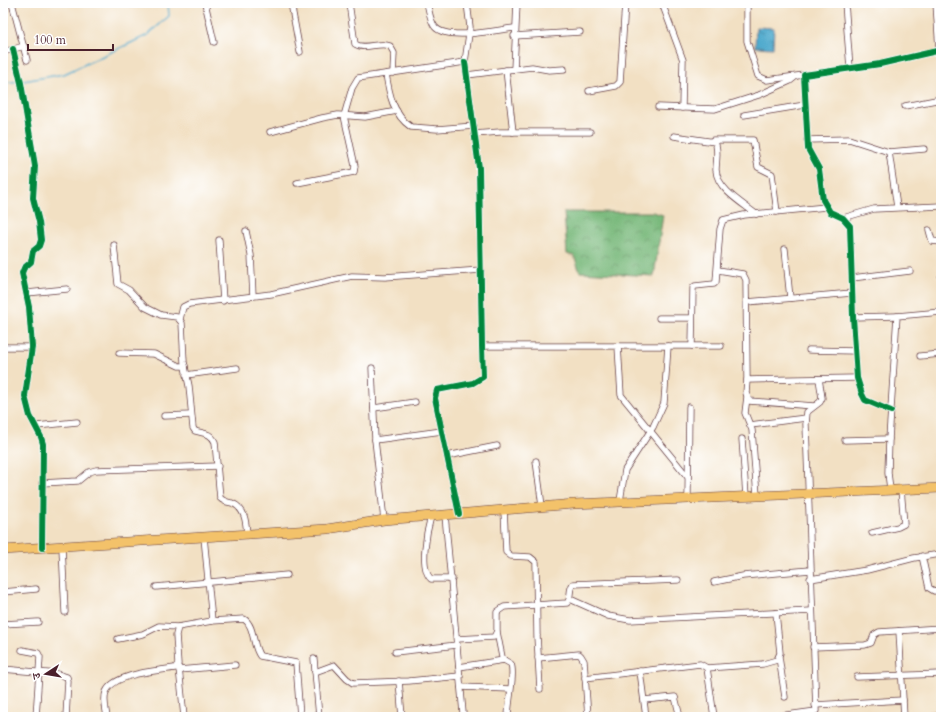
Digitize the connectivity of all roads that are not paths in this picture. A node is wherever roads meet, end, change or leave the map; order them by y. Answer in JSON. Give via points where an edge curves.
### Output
{"nodes":[{"id":1,"x":12,"y":3,"type":"edge"},
{"id":2,"x":205,"y":3,"type":"edge"},
{"id":3,"x":292,"y":3,"type":"edge"},
{"id":4,"x":351,"y":3,"type":"edge"},
{"id":5,"x":427,"y":3,"type":"edge"},
{"id":6,"x":467,"y":3,"type":"edge"},
{"id":7,"x":517,"y":3,"type":"edge"},
{"id":8,"x":620,"y":3,"type":"edge"},
{"id":9,"x":625,"y":3,"type":"edge"},
{"id":10,"x":662,"y":3,"type":"edge"},
{"id":11,"x":747,"y":3,"type":"edge"},
{"id":12,"x":845,"y":3,"type":"edge"},
{"id":13,"x":936,"y":3,"type":"edge"},
{"id":14,"x":623,"y":12,"type":"junction"},
{"id":15,"x":514,"y":28,"type":"junction"},
{"id":16,"x":580,"y":32,"type":"dead end"},
{"id":17,"x":470,"y":34,"type":"junction"},
{"id":18,"x":514,"y":36,"type":"junction"},
{"id":19,"x":214,"y":42,"type":"dead end"},
{"id":20,"x":24,"y":46,"type":"junction"},
{"id":21,"x":13,"y":49,"type":"junction"},
{"id":22,"x":940,"y":50,"type":"edge"},
{"id":23,"x":3,"y":52,"type":"edge"},
{"id":24,"x":300,"y":52,"type":"dead end"},
{"id":25,"x":27,"y":60,"type":"dead end"},
{"id":26,"x":465,"y":62,"type":"junction"},
{"id":27,"x":850,"y":68,"type":"junction"},
{"id":28,"x":514,"y":69,"type":"junction"},
{"id":29,"x":564,"y":69,"type":"dead end"},
{"id":30,"x":506,"y":70,"type":"junction"},
{"id":31,"x":393,"y":73,"type":"junction"},
{"id":32,"x":386,"y":74,"type":"junction"},
{"id":33,"x":467,"y":75,"type":"junction"},
{"id":34,"x":804,"y":75,"type":"junction"},
{"id":35,"x":794,"y":77,"type":"junction"},
{"id":36,"x":589,"y":91,"type":"dead end"},
{"id":37,"x":941,"y":99,"type":"edge"},
{"id":38,"x":805,"y":105,"type":"junction"},
{"id":39,"x":905,"y":106,"type":"dead end"},
{"id":40,"x":658,"y":107,"type":"dead end"},
{"id":41,"x":682,"y":108,"type":"junction"},
{"id":42,"x":397,"y":111,"type":"junction"},
{"id":43,"x":744,"y":115,"type":"dead end"},
{"id":44,"x":344,"y":116,"type":"junction"},
{"id":45,"x":474,"y":126,"type":"junction"},
{"id":46,"x":270,"y":132,"type":"dead end"},
{"id":47,"x":513,"y":132,"type":"junction"},
{"id":48,"x":590,"y":132,"type":"dead end"},
{"id":49,"x":474,"y":134,"type":"junction"},
{"id":50,"x":674,"y":136,"type":"dead end"},
{"id":51,"x":713,"y":140,"type":"junction"},
{"id":52,"x":807,"y":140,"type":"junction"},
{"id":53,"x":924,"y":149,"type":"dead end"},
{"id":54,"x":889,"y":152,"type":"junction"},
{"id":55,"x":297,"y":183,"type":"dead end"},
{"id":56,"x":941,"y":206,"type":"edge"},
{"id":57,"x":826,"y":207,"type":"junction"},
{"id":58,"x":897,"y":207,"type":"junction"},
{"id":59,"x":777,"y":212,"type":"junction"},
{"id":60,"x":756,"y":214,"type":"junction"},
{"id":61,"x":843,"y":218,"type":"junction"},
{"id":62,"x":929,"y":230,"type":"dead end"},
{"id":63,"x":246,"y":231,"type":"dead end"},
{"id":64,"x":219,"y":240,"type":"dead end"},
{"id":65,"x":941,"y":242,"type":"edge"},
{"id":66,"x":114,"y":246,"type":"dead end"},
{"id":67,"x":785,"y":249,"type":"dead end"},
{"id":68,"x":481,"y":270,"type":"junction"},
{"id":69,"x":718,"y":270,"type":"junction"},
{"id":70,"x":910,"y":271,"type":"dead end"},
{"id":71,"x":941,"y":277,"type":"edge"},
{"id":72,"x":852,"y":278,"type":"junction"},
{"id":73,"x":941,"y":281,"type":"edge"},
{"id":74,"x":67,"y":289,"type":"dead end"},
{"id":75,"x":852,"y":292,"type":"junction"},
{"id":76,"x":27,"y":293,"type":"junction"},
{"id":77,"x":253,"y":296,"type":"junction"},
{"id":78,"x":790,"y":298,"type":"junction"},
{"id":79,"x":223,"y":301,"type":"junction"},
{"id":80,"x":747,"y":302,"type":"junction"},
{"id":81,"x":941,"y":312,"type":"edge"},
{"id":82,"x":897,"y":316,"type":"junction"},
{"id":83,"x":853,"y":317,"type":"junction"},
{"id":84,"x":659,"y":318,"type":"dead end"},
{"id":85,"x":692,"y":318,"type":"junction"},
{"id":86,"x":180,"y":319,"type":"junction"},
{"id":87,"x":482,"y":346,"type":"junction"},
{"id":88,"x":618,"y":346,"type":"junction"},
{"id":89,"x":668,"y":346,"type":"junction"},
{"id":90,"x":692,"y":346,"type":"junction"},
{"id":91,"x":721,"y":346,"type":"dead end"},
{"id":92,"x":3,"y":347,"type":"edge"},
{"id":93,"x":32,"y":347,"type":"junction"},
{"id":94,"x":809,"y":350,"type":"dead end"},
{"id":95,"x":855,"y":351,"type":"junction"},
{"id":96,"x":119,"y":352,"type":"dead end"},
{"id":97,"x":941,"y":354,"type":"edge"},
{"id":98,"x":920,"y":356,"type":"dead end"},
{"id":99,"x":185,"y":366,"type":"junction"},
{"id":100,"x":237,"y":368,"type":"dead end"},
{"id":101,"x":372,"y":368,"type":"dead end"},
{"id":102,"x":186,"y":375,"type":"junction"},
{"id":103,"x":857,"y":378,"type":"junction"},
{"id":104,"x":819,"y":379,"type":"junction"},
{"id":105,"x":747,"y":380,"type":"junction"},
{"id":106,"x":747,"y":397,"type":"junction"},
{"id":107,"x":415,"y":402,"type":"dead end"},
{"id":108,"x":814,"y":406,"type":"junction"},
{"id":109,"x":689,"y":407,"type":"dead end"},
{"id":110,"x":374,"y":408,"type":"junction"},
{"id":111,"x":891,"y":411,"type":"junction"},
{"id":112,"x":191,"y":415,"type":"junction"},
{"id":113,"x":164,"y":416,"type":"dead end"},
{"id":114,"x":806,"y":418,"type":"junction"},
{"id":115,"x":77,"y":422,"type":"dead end"},
{"id":116,"x":750,"y":424,"type":"junction"},
{"id":117,"x":36,"y":426,"type":"junction"},
{"id":118,"x":651,"y":430,"type":"junction"},
{"id":119,"x":442,"y":431,"type":"junction"},
{"id":120,"x":742,"y":439,"type":"dead end"},
{"id":121,"x":889,"y":439,"type":"junction"},
{"id":122,"x":375,"y":440,"type":"junction"},
{"id":123,"x":844,"y":440,"type":"dead end"},
{"id":124,"x":497,"y":446,"type":"dead end"},
{"id":125,"x":447,"y":456,"type":"junction"},
{"id":126,"x":536,"y":461,"type":"dead end"},
{"id":127,"x":218,"y":466,"type":"junction"},
{"id":128,"x":687,"y":476,"type":"junction"},
{"id":129,"x":42,"y":483,"type":"junction"},
{"id":130,"x":941,"y":488,"type":"edge"},
{"id":131,"x":890,"y":489,"type":"junction"},
{"id":132,"x":901,"y":489,"type":"junction"},
{"id":133,"x":807,"y":494,"type":"junction"},
{"id":134,"x":746,"y":496,"type":"junction"},
{"id":135,"x":757,"y":496,"type":"junction"},
{"id":136,"x":688,"y":498,"type":"junction"},
{"id":137,"x":620,"y":501,"type":"junction"},
{"id":138,"x":542,"y":506,"type":"junction"},
{"id":139,"x":504,"y":510,"type":"junction"},
{"id":140,"x":459,"y":514,"type":"junction"},
{"id":141,"x":445,"y":515,"type":"junction"},
{"id":142,"x":432,"y":516,"type":"junction"},
{"id":143,"x":384,"y":520,"type":"junction"},
{"id":144,"x":872,"y":533,"type":"dead end"},
{"id":145,"x":247,"y":534,"type":"junction"},
{"id":146,"x":204,"y":536,"type":"junction"},
{"id":147,"x":62,"y":547,"type":"junction"},
{"id":148,"x":42,"y":548,"type":"junction"},
{"id":149,"x":3,"y":550,"type":"edge"},
{"id":150,"x":941,"y":554,"type":"edge"},
{"id":151,"x":922,"y":556,"type":"junction"},
{"id":152,"x":810,"y":570,"type":"junction"},
{"id":153,"x":287,"y":575,"type":"dead end"},
{"id":154,"x":452,"y":579,"type":"junction"},
{"id":155,"x":810,"y":579,"type":"junction"},
{"id":156,"x":678,"y":580,"type":"dead end"},
{"id":157,"x":209,"y":581,"type":"junction"},
{"id":158,"x":714,"y":582,"type":"dead end"},
{"id":159,"x":156,"y":587,"type":"dead end"},
{"id":160,"x":36,"y":589,"type":"dead end"},
{"id":161,"x":941,"y":590,"type":"edge"},
{"id":162,"x":3,"y":592,"type":"edge"},
{"id":163,"x":570,"y":599,"type":"junction"},
{"id":164,"x":536,"y":605,"type":"junction"},
{"id":165,"x":811,"y":611,"type":"junction"},
{"id":166,"x":65,"y":612,"type":"dead end"},
{"id":167,"x":776,"y":613,"type":"junction"},
{"id":168,"x":212,"y":621,"type":"junction"},
{"id":169,"x":38,"y":622,"type":"dead end"},
{"id":170,"x":3,"y":624,"type":"edge"},
{"id":171,"x":178,"y":627,"type":"junction"},
{"id":172,"x":941,"y":628,"type":"edge"},
{"id":173,"x":497,"y":631,"type":"junction"},
{"id":174,"x":899,"y":631,"type":"junction"},
{"id":175,"x":118,"y":639,"type":"dead end"},
{"id":176,"x":457,"y":642,"type":"junction"},
{"id":177,"x":813,"y":647,"type":"junction"},
{"id":178,"x":22,"y":650,"type":"dead end"},
{"id":179,"x":395,"y":652,"type":"dead end"},
{"id":180,"x":779,"y":657,"type":"junction"},
{"id":181,"x":538,"y":658,"type":"junction"},
{"id":182,"x":314,"y":659,"type":"dead end"},
{"id":183,"x":504,"y":660,"type":"junction"},
{"id":184,"x":178,"y":664,"type":"junction"},
{"id":185,"x":235,"y":665,"type":"dead end"},
{"id":186,"x":459,"y":667,"type":"junction"},
{"id":187,"x":707,"y":668,"type":"junction"},
{"id":188,"x":3,"y":669,"type":"edge"},
{"id":189,"x":179,"y":670,"type":"junction"},
{"id":190,"x":640,"y":671,"type":"junction"},
{"id":191,"x":315,"y":672,"type":"junction"},
{"id":192,"x":38,"y":673,"type":"junction"},
{"id":193,"x":941,"y":674,"type":"edge"},
{"id":194,"x":460,"y":676,"type":"junction"},
{"id":195,"x":901,"y":676,"type":"junction"},
{"id":196,"x":857,"y":677,"type":"dead end"},
{"id":197,"x":585,"y":678,"type":"junction"},
{"id":198,"x":399,"y":681,"type":"junction"},
{"id":199,"x":461,"y":687,"type":"junction"},
{"id":200,"x":510,"y":689,"type":"junction"},
{"id":201,"x":540,"y":689,"type":"dead end"},
{"id":202,"x":785,"y":697,"type":"dead end"},
{"id":203,"x":644,"y":700,"type":"junction"},
{"id":204,"x":903,"y":700,"type":"junction"},
{"id":205,"x":816,"y":711,"type":"edge"},
{"id":206,"x":463,"y":713,"type":"dead end"},
{"id":207,"x":941,"y":716,"type":"edge"},
{"id":208,"x":36,"y":717,"type":"edge"},
{"id":209,"x":66,"y":717,"type":"edge"},
{"id":210,"x":107,"y":717,"type":"edge"},
{"id":211,"x":184,"y":717,"type":"edge"},
{"id":212,"x":300,"y":717,"type":"edge"},
{"id":213,"x":319,"y":717,"type":"edge"},
{"id":214,"x":402,"y":717,"type":"edge"},
{"id":215,"x":508,"y":717,"type":"edge"},
{"id":216,"x":588,"y":717,"type":"edge"},
{"id":217,"x":646,"y":717,"type":"edge"},
{"id":218,"x":680,"y":717,"type":"edge"},
{"id":219,"x":714,"y":717,"type":"edge"},
{"id":220,"x":772,"y":717,"type":"edge"},
{"id":221,"x":904,"y":717,"type":"edge"},
{"id":222,"x":925,"y":717,"type":"edge"}],
"edges":[{"from":1,"to":20,"type":"street"},
{"from":2,"to":19,"type":"street"},
{"from":3,"to":24,"type":"street"},
{"from":4,"to":31,"type":"street","via":[[355,44],[361,46],[385,43],[390,46],[394,53]]},
{"from":5,"to":17,"type":"street","via":[[432,24],[438,30]]},
{"from":6,"to":17,"type":"street"},
{"from":7,"to":15,"type":"street"},
{"from":8,"to":14,"type":"street"},
{"from":9,"to":14,"type":"street"},
{"from":10,"to":41,"type":"street","via":[[683,60]]},
{"from":11,"to":35,"type":"street","via":[[747,41],[758,76],[766,80]]},
{"from":12,"to":27,"type":"street"},
{"from":13,"to":22,"type":"street"},
{"from":14,"to":36,"type":"street","via":[[620,82],[616,86]]},
{"from":15,"to":17,"type":"street"},
{"from":15,"to":18,"type":"street"},
{"from":16,"to":18,"type":"street"},
{"from":17,"to":26,"type":"street"},
{"from":18,"to":28,"type":"street"},
{"from":20,"to":21,"type":"street"},
{"from":20,"to":25,"type":"street"},
{"from":21,"to":23,"type":"street"},
{"from":21,"to":76,"type":"street","via":[[20,75],[35,166],[33,198],[41,240],[40,246],[33,251],[30,263],[23,270],[22,277]]},
{"from":22,"to":27,"type":"street"},
{"from":26,"to":31,"type":"street"},
{"from":26,"to":33,"type":"street"},
{"from":27,"to":34,"type":"street"},
{"from":28,"to":29,"type":"street"},
{"from":28,"to":30,"type":"street"},
{"from":30,"to":33,"type":"street"},
{"from":30,"to":47,"type":"street"},
{"from":31,"to":32,"type":"street"},
{"from":32,"to":42,"type":"street","via":[[390,98]]},
{"from":32,"to":44,"type":"street","via":[[358,78],[352,88]]},
{"from":33,"to":45,"type":"street"},
{"from":34,"to":35,"type":"street"},
{"from":34,"to":38,"type":"street"},
{"from":35,"to":41,"type":"street","via":[[759,95],[715,109]]},
{"from":37,"to":39,"type":"street"},
{"from":38,"to":43,"type":"street"},
{"from":38,"to":52,"type":"street"},
{"from":40,"to":41,"type":"street"},
{"from":42,"to":44,"type":"street","via":[[365,117]]},
{"from":42,"to":45,"type":"street","via":[[408,125],[414,128]]},
{"from":44,"to":46,"type":"street","via":[[322,118]]},
{"from":44,"to":55,"type":"street","via":[[354,172]]},
{"from":45,"to":49,"type":"street"},
{"from":47,"to":48,"type":"street"},
{"from":47,"to":49,"type":"street"},
{"from":49,"to":68,"type":"street","via":[[481,195]]},
{"from":50,"to":51,"type":"street"},
{"from":51,"to":59,"type":"street","via":[[753,140],[758,167],[772,174]]},
{"from":51,"to":60,"type":"street","via":[[716,144],[716,170],[719,179],[730,193]]},
{"from":52,"to":54,"type":"street","via":[[848,138]]},
{"from":52,"to":57,"type":"street","via":[[809,155],[819,169],[821,192]]},
{"from":53,"to":54,"type":"street"},
{"from":54,"to":58,"type":"street"},
{"from":56,"to":58,"type":"street"},
{"from":57,"to":59,"type":"street"},
{"from":57,"to":61,"type":"street","via":[[830,212]]},
{"from":58,"to":61,"type":"street","via":[[874,209]]},
{"from":59,"to":60,"type":"street"},
{"from":60,"to":69,"type":"street","via":[[723,220],[720,229]]},
{"from":61,"to":72,"type":"street","via":[[850,226]]},
{"from":62,"to":65,"type":"street","via":[[932,241]]},
{"from":63,"to":77,"type":"street","via":[[251,255]]},
{"from":64,"to":79,"type":"street"},
{"from":66,"to":86,"type":"street","via":[[118,284],[129,290],[145,307],[161,315]]},
{"from":67,"to":78,"type":"street"},
{"from":68,"to":77,"type":"street","via":[[385,277],[352,276]]},
{"from":68,"to":87,"type":"street"},
{"from":69,"to":80,"type":"street","via":[[743,274],[746,280]]},
{"from":69,"to":85,"type":"street","via":[[714,284],[693,288]]},
{"from":70,"to":72,"type":"street"},
{"from":71,"to":73,"type":"street"},
{"from":72,"to":75,"type":"street"},
{"from":74,"to":76,"type":"street"},
{"from":75,"to":78,"type":"street"},
{"from":75,"to":83,"type":"street"},
{"from":76,"to":93,"type":"street"},
{"from":77,"to":79,"type":"street"},
{"from":78,"to":80,"type":"street"},
{"from":79,"to":86,"type":"street","via":[[184,306]]},
{"from":80,"to":105,"type":"street"},
{"from":81,"to":82,"type":"street"},
{"from":82,"to":83,"type":"street"},
{"from":82,"to":111,"type":"street"},
{"from":83,"to":95,"type":"street"},
{"from":84,"to":85,"type":"street"},
{"from":85,"to":90,"type":"street"},
{"from":86,"to":99,"type":"street"},
{"from":87,"to":88,"type":"street"},
{"from":87,"to":119,"type":"street","via":[[484,371],[479,381],[441,388],[435,393]]},
{"from":88,"to":89,"type":"street"},
{"from":88,"to":118,"type":"street","via":[[621,395]]},
{"from":89,"to":90,"type":"street"},
{"from":89,"to":118,"type":"street","via":[[664,403]]},
{"from":90,"to":91,"type":"street"},
{"from":92,"to":93,"type":"street"},
{"from":93,"to":117,"type":"street","via":[[25,396],[30,416]]},
{"from":94,"to":95,"type":"street"},
{"from":95,"to":103,"type":"street"},
{"from":96,"to":99,"type":"street","via":[[154,354],[179,366]]},
{"from":97,"to":98,"type":"street"},
{"from":99,"to":102,"type":"street"},
{"from":100,"to":102,"type":"street"},
{"from":101,"to":110,"type":"street"},
{"from":102,"to":112,"type":"street"},
{"from":103,"to":104,"type":"street"},
{"from":103,"to":111,"type":"street","via":[[865,400]]},
{"from":104,"to":105,"type":"street"},
{"from":104,"to":108,"type":"street","via":[[822,398]]},
{"from":105,"to":106,"type":"street"},
{"from":106,"to":108,"type":"street","via":[[749,401]]},
{"from":106,"to":116,"type":"street","via":[[745,413]]},
{"from":107,"to":110,"type":"street"},
{"from":108,"to":114,"type":"street","via":[[809,409]]},
{"from":109,"to":128,"type":"street"},
{"from":110,"to":122,"type":"street"},
{"from":111,"to":121,"type":"street"},
{"from":112,"to":113,"type":"street"},
{"from":112,"to":127,"type":"street","via":[[195,432],[209,433],[213,438]]},
{"from":114,"to":116,"type":"street"},
{"from":114,"to":133,"type":"street"},
{"from":115,"to":117,"type":"street"},
{"from":116,"to":135,"type":"street"},
{"from":117,"to":129,"type":"street","via":[[43,444]]},
{"from":118,"to":128,"type":"street"},
{"from":118,"to":137,"type":"street","via":[[625,470]]},
{"from":119,"to":122,"type":"street"},
{"from":119,"to":125,"type":"street"},
{"from":120,"to":134,"type":"street"},
{"from":121,"to":123,"type":"street"},
{"from":121,"to":131,"type":"street"},
{"from":122,"to":143,"type":"street"},
{"from":124,"to":125,"type":"street"},
{"from":125,"to":140,"type":"street"},
{"from":126,"to":138,"type":"street"},
{"from":127,"to":129,"type":"street","via":[[96,470],[78,481]]},
{"from":127,"to":145,"type":"street","via":[[220,498],[236,505],[243,512]]},
{"from":128,"to":136,"type":"street"},
{"from":129,"to":148,"type":"street"},
{"from":130,"to":132,"type":"main road"},
{"from":131,"to":132,"type":"main road"},
{"from":131,"to":133,"type":"main road"},
{"from":132,"to":144,"type":"street","via":[[904,524]]},
{"from":133,"to":135,"type":"main road"},
{"from":133,"to":152,"type":"street"},
{"from":134,"to":135,"type":"main road"},
{"from":134,"to":136,"type":"main road"},
{"from":136,"to":137,"type":"main road"},
{"from":137,"to":138,"type":"main road"},
{"from":138,"to":139,"type":"main road"},
{"from":139,"to":140,"type":"main road"},
{"from":139,"to":164,"type":"street","via":[[506,552],[511,556],[530,557],[536,562]]},
{"from":140,"to":141,"type":"main road"},
{"from":141,"to":142,"type":"main road"},
{"from":141,"to":154,"type":"street"},
{"from":142,"to":143,"type":"main road"},
{"from":142,"to":154,"type":"street","via":[[425,552],[428,575],[431,579]]},
{"from":143,"to":145,"type":"main road","via":[[326,529]]},
{"from":145,"to":146,"type":"main road"},
{"from":146,"to":147,"type":"main road"},
{"from":146,"to":157,"type":"street"},
{"from":147,"to":148,"type":"main road"},
{"from":147,"to":166,"type":"street"},
{"from":148,"to":149,"type":"main road"},
{"from":150,"to":151,"type":"street"},
{"from":151,"to":155,"type":"street","via":[[866,570]]},
{"from":151,"to":161,"type":"street","via":[[929,588],[934,591]]},
{"from":152,"to":155,"type":"street"},
{"from":152,"to":158,"type":"street","via":[[743,576]]},
{"from":153,"to":157,"type":"street"},
{"from":154,"to":176,"type":"street"},
{"from":155,"to":165,"type":"street"},
{"from":156,"to":163,"type":"street","via":[[576,583],[571,588]]},
{"from":157,"to":159,"type":"street"},
{"from":157,"to":168,"type":"street"},
{"from":160,"to":162,"type":"street"},
{"from":163,"to":164,"type":"street","via":[[564,604]]},
{"from":163,"to":167,"type":"street","via":[[608,616],[630,620]]},
{"from":164,"to":173,"type":"street","via":[[499,609]]},
{"from":164,"to":181,"type":"street"},
{"from":165,"to":167,"type":"street"},
{"from":165,"to":177,"type":"street"},
{"from":167,"to":180,"type":"street"},
{"from":168,"to":171,"type":"street"},
{"from":168,"to":212,"type":"street","via":[[244,619],[249,624],[260,656],[296,663]]},
{"from":169,"to":170,"type":"street"},
{"from":171,"to":175,"type":"street","via":[[159,626],[143,634]]},
{"from":171,"to":184,"type":"street"},
{"from":172,"to":174,"type":"street"},
{"from":173,"to":176,"type":"street","via":[[491,638]]},
{"from":173,"to":183,"type":"street"},
{"from":174,"to":177,"type":"street","via":[[876,633],[871,643],[865,645]]},
{"from":174,"to":195,"type":"street"},
{"from":176,"to":179,"type":"street"},
{"from":176,"to":186,"type":"street"},
{"from":177,"to":205,"type":"street"},
{"from":178,"to":192,"type":"street","via":[[40,654]]},
{"from":180,"to":187,"type":"street","via":[[773,662],[763,664]]},
{"from":180,"to":202,"type":"street"},
{"from":181,"to":197,"type":"street","via":[[579,654],[584,661]]},
{"from":181,"to":201,"type":"street"},
{"from":182,"to":191,"type":"street"},
{"from":183,"to":186,"type":"street"},
{"from":183,"to":200,"type":"street","via":[[512,666]]},
{"from":184,"to":189,"type":"street"},
{"from":184,"to":210,"type":"street","via":[[175,668],[132,675],[115,683],[106,692]]},
{"from":185,"to":189,"type":"street"},
{"from":186,"to":194,"type":"street"},
{"from":187,"to":190,"type":"street","via":[[700,664]]},
{"from":187,"to":219,"type":"street"},
{"from":188,"to":192,"type":"street"},
{"from":189,"to":211,"type":"street"},
{"from":190,"to":197,"type":"street"},
{"from":190,"to":203,"type":"street"},
{"from":191,"to":198,"type":"street","via":[[334,664],[353,683]]},
{"from":191,"to":213,"type":"street"},
{"from":192,"to":208,"type":"street"},
{"from":192,"to":209,"type":"street","via":[[62,674],[68,679]]},
{"from":193,"to":195,"type":"street"},
{"from":194,"to":198,"type":"street"},
{"from":194,"to":199,"type":"street"},
{"from":195,"to":196,"type":"street"},
{"from":195,"to":204,"type":"street"},
{"from":197,"to":216,"type":"street"},
{"from":198,"to":214,"type":"street"},
{"from":199,"to":200,"type":"street"},
{"from":199,"to":206,"type":"street"},
{"from":200,"to":215,"type":"street"},
{"from":203,"to":217,"type":"street"},
{"from":203,"to":218,"type":"street","via":[[675,697]]},
{"from":204,"to":205,"type":"street"},
{"from":204,"to":221,"type":"street"},
{"from":205,"to":220,"type":"street"},
{"from":207,"to":222,"type":"street"}]}
